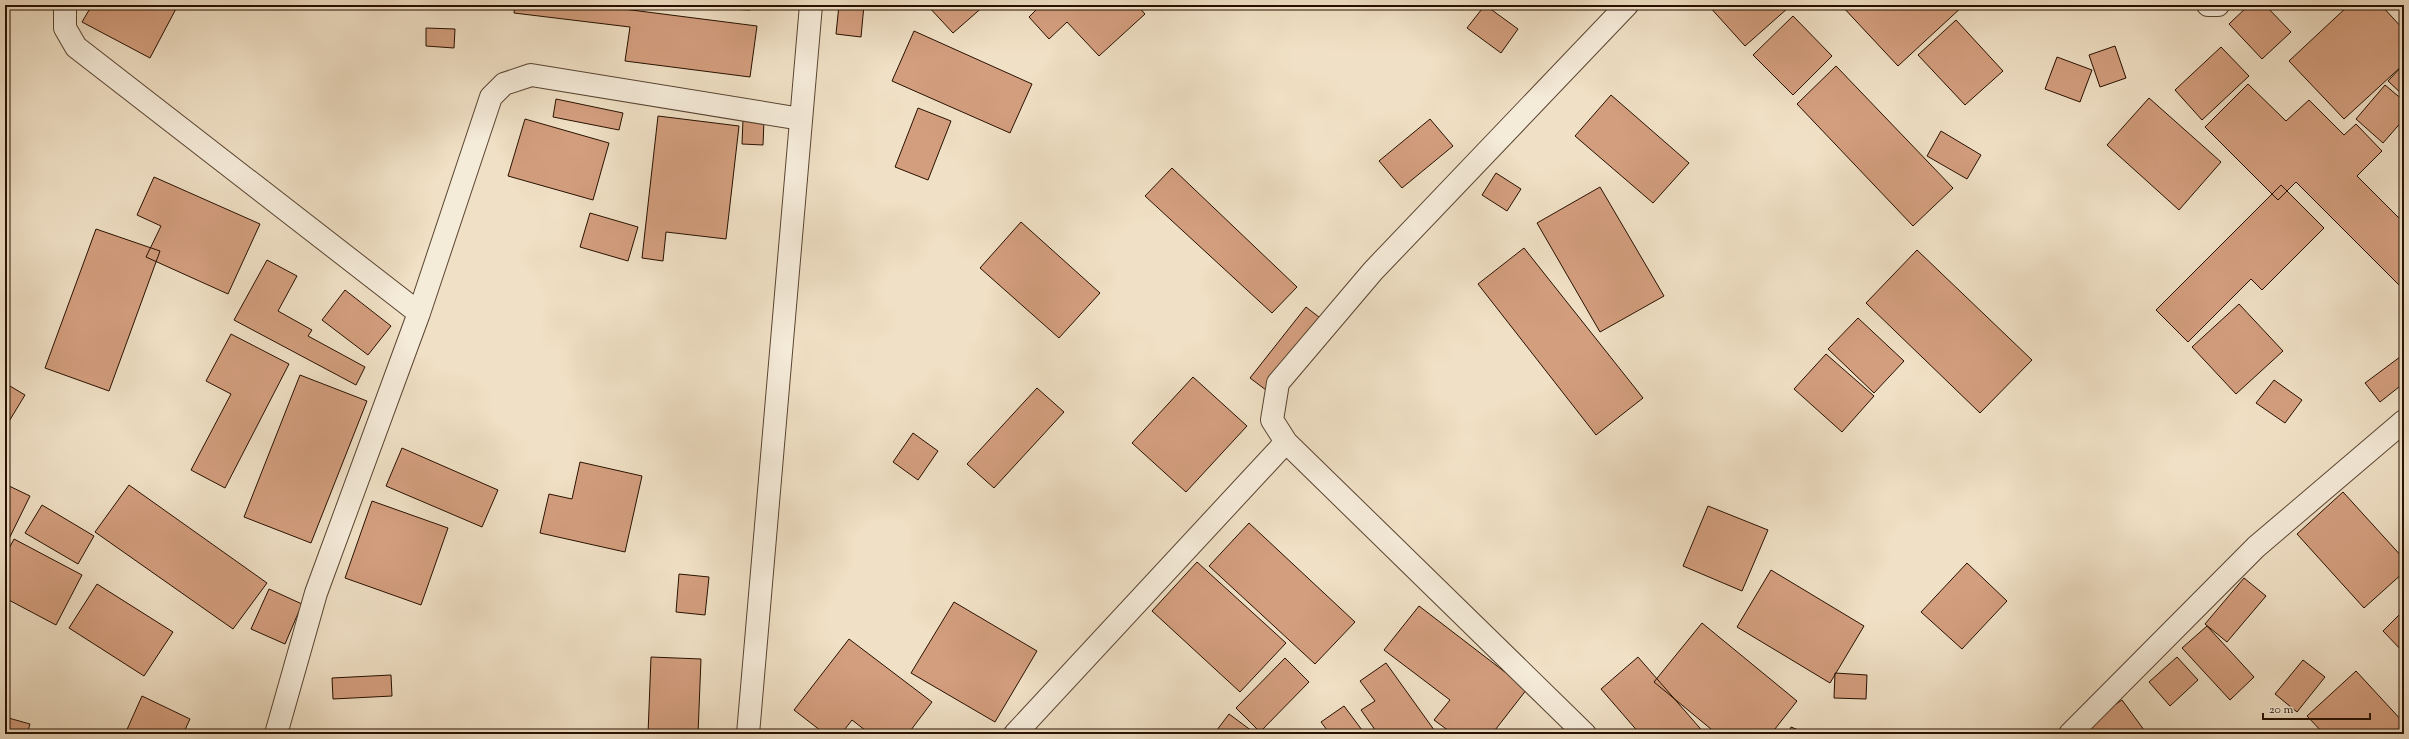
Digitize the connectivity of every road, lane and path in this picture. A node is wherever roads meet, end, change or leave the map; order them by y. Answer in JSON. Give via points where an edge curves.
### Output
{"nodes":[{"id":1,"x":65,"y":5,"type":"edge"},
{"id":2,"x":810,"y":5,"type":"edge"},
{"id":3,"x":1627,"y":5,"type":"edge"},
{"id":4,"x":2208,"y":5,"type":"edge"},
{"id":5,"x":2218,"y":5,"type":"edge"},
{"id":6,"x":801,"y":119,"type":"junction"},
{"id":7,"x":419,"y":313,"type":"junction"},
{"id":8,"x":2404,"y":421,"type":"edge"},
{"id":9,"x":1286,"y":442,"type":"junction"},
{"id":10,"x":276,"y":734,"type":"edge"},
{"id":11,"x":748,"y":734,"type":"edge"},
{"id":12,"x":1015,"y":734,"type":"edge"},
{"id":13,"x":1585,"y":734,"type":"edge"},
{"id":14,"x":2070,"y":734,"type":"edge"}],
"edges":[{"from":1,"to":7,"type":"street","via":[[65,28],[76,48]]},
{"from":2,"to":6,"type":"street"},
{"from":3,"to":9,"type":"street","via":[[1373,271],[1278,383],[1272,420]]},
{"from":4,"to":5,"type":"street"},
{"from":6,"to":7,"type":"street","via":[[531,75],[504,84],[491,97]]},
{"from":6,"to":11,"type":"street"},
{"from":7,"to":10,"type":"street","via":[[316,593]]},
{"from":8,"to":14,"type":"street","via":[[2256,547]]},
{"from":9,"to":12,"type":"street"},
{"from":9,"to":13,"type":"street"}]}
